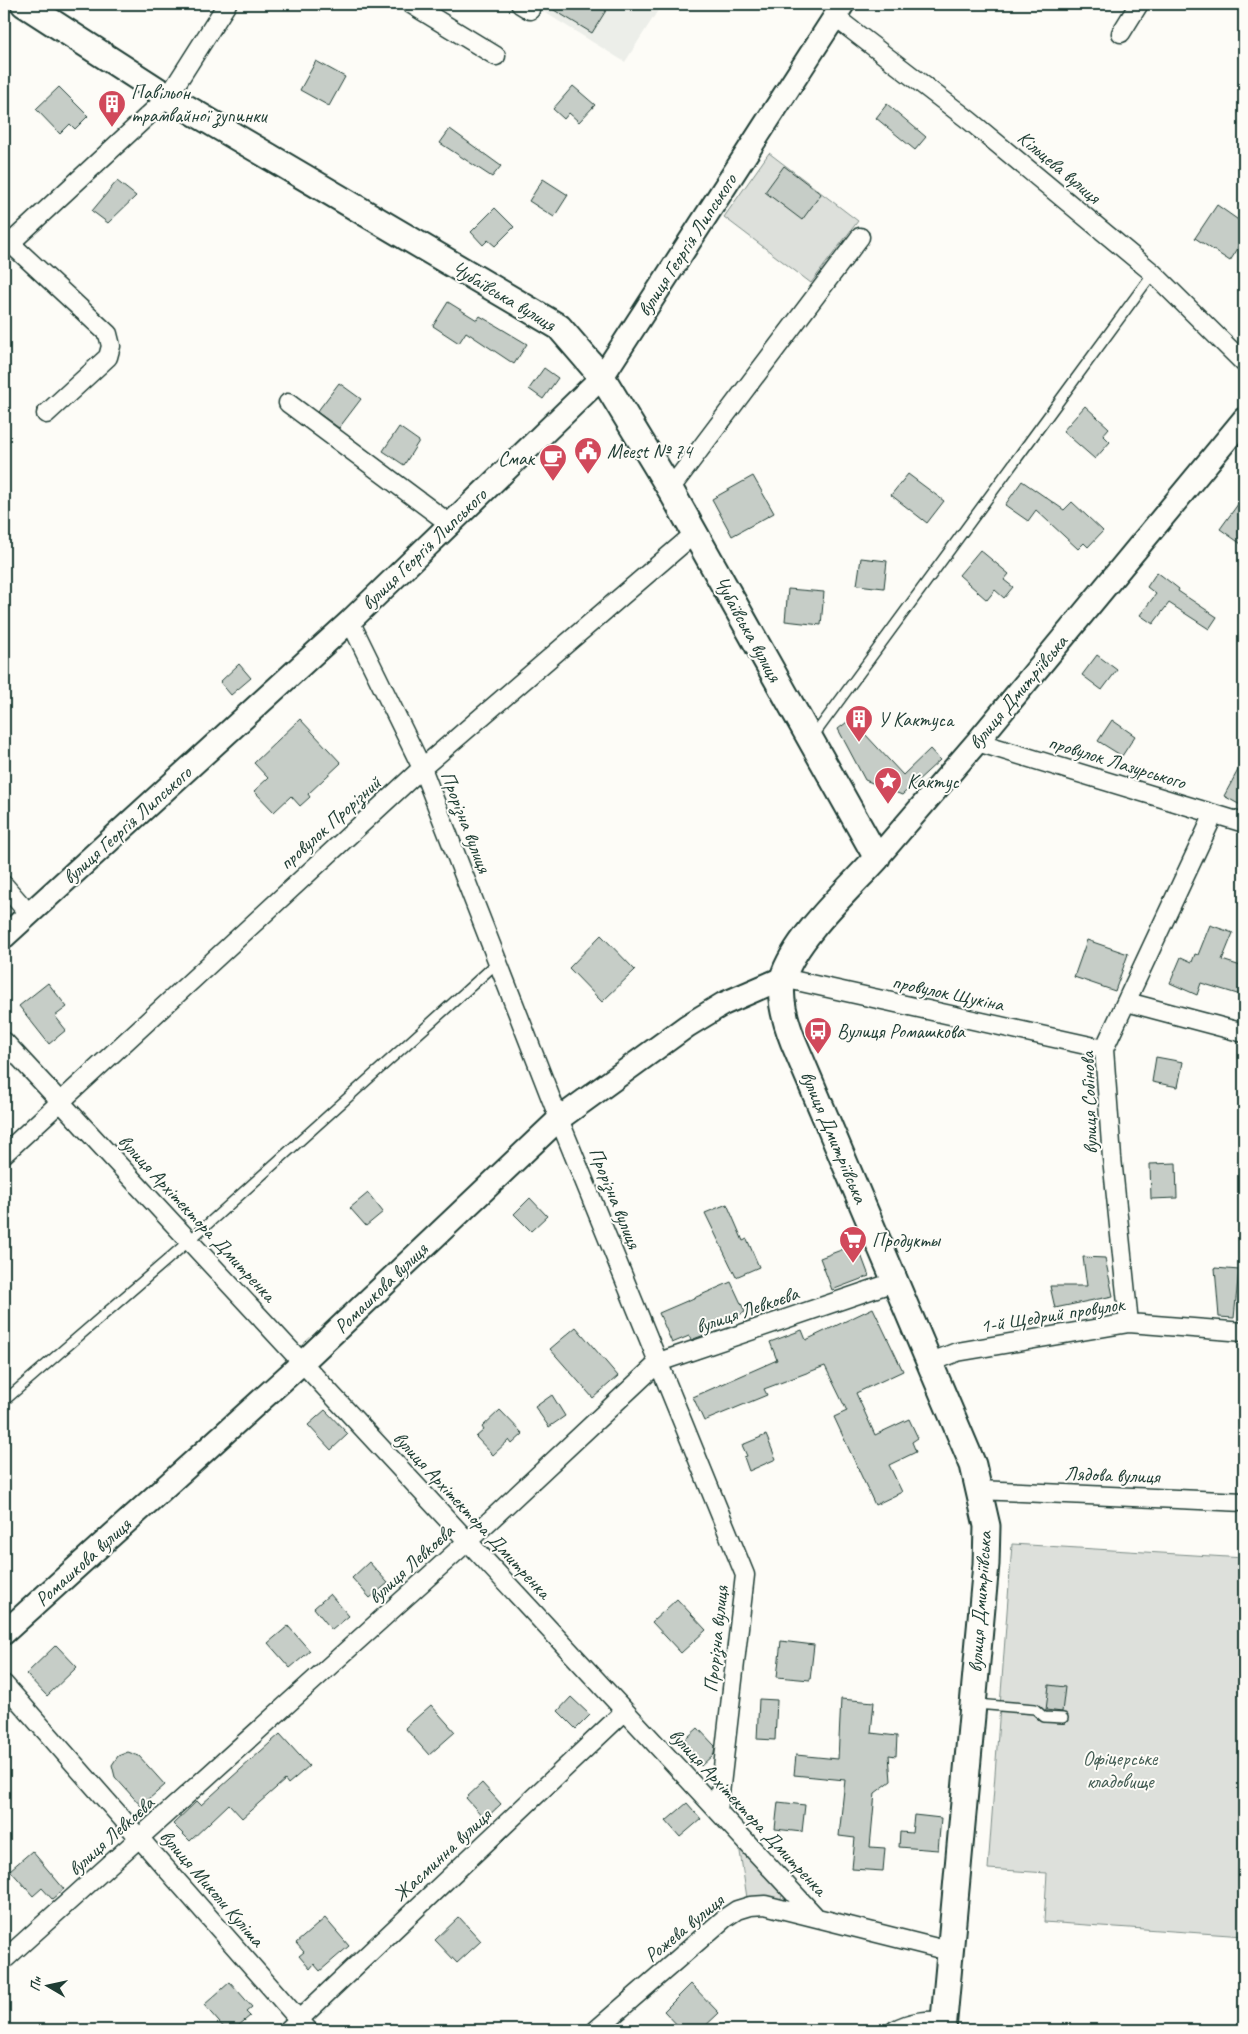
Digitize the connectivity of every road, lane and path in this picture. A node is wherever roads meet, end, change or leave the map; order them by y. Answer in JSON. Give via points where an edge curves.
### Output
{"nodes":[{"id":1,"x":24,"y":4,"type":"edge"},
{"id":2,"x":227,"y":4,"type":"edge"},
{"id":3,"x":411,"y":4,"type":"edge"},
{"id":4,"x":1139,"y":4,"type":"edge"},
{"id":5,"x":839,"y":11,"type":"edge"},
{"id":6,"x":1121,"y":33,"type":"dead end"},
{"id":7,"x":496,"y":56,"type":"dead end"},
{"id":8,"x":168,"y":97,"type":"junction"},
{"id":9,"x":860,"y":237,"type":"dead end"},
{"id":10,"x":7,"y":246,"type":"edge"},
{"id":11,"x":1153,"y":273,"type":"junction"},
{"id":12,"x":1244,"y":363,"type":"edge"},
{"id":13,"x":602,"y":378,"type":"junction"},
{"id":14,"x":288,"y":403,"type":"dead end"},
{"id":15,"x":46,"y":414,"type":"dead end"},
{"id":16,"x":1244,"y":419,"type":"edge"},
{"id":17,"x":670,"y":489,"type":"junction"},
{"id":18,"x":450,"y":524,"type":"junction"},
{"id":19,"x":694,"y":534,"type":"junction"},
{"id":20,"x":350,"y":621,"type":"junction"},
{"id":21,"x":810,"y":741,"type":"junction"},
{"id":22,"x":977,"y":742,"type":"junction"},
{"id":23,"x":422,"y":768,"type":"junction"},
{"id":24,"x":1214,"y":814,"type":"junction"},
{"id":25,"x":1244,"y":823,"type":"edge"},
{"id":26,"x":876,"y":858,"type":"junction"},
{"id":27,"x":4,"y":885,"type":"edge"},
{"id":28,"x":29,"y":914,"type":"junction"},
{"id":29,"x":4,"y":937,"type":"edge"},
{"id":30,"x":498,"y":962,"type":"junction"},
{"id":31,"x":783,"y":978,"type":"junction"},
{"id":32,"x":1127,"y":1002,"type":"junction"},
{"id":33,"x":1244,"y":1033,"type":"edge"},
{"id":34,"x":4,"y":1040,"type":"edge"},
{"id":35,"x":1104,"y":1049,"type":"junction"},
{"id":36,"x":61,"y":1102,"type":"junction"},
{"id":37,"x":559,"y":1119,"type":"junction"},
{"id":38,"x":4,"y":1154,"type":"edge"},
{"id":39,"x":189,"y":1241,"type":"junction"},
{"id":40,"x":894,"y":1282,"type":"junction"},
{"id":41,"x":1129,"y":1323,"type":"junction"},
{"id":42,"x":1244,"y":1332,"type":"edge"},
{"id":43,"x":659,"y":1362,"type":"junction"},
{"id":44,"x":302,"y":1363,"type":"junction"},
{"id":45,"x":929,"y":1363,"type":"junction"},
{"id":46,"x":4,"y":1401,"type":"edge"},
{"id":47,"x":978,"y":1490,"type":"junction"},
{"id":48,"x":1244,"y":1502,"type":"edge"},
{"id":49,"x":468,"y":1541,"type":"junction"},
{"id":50,"x":4,"y":1633,"type":"edge"},
{"id":51,"x":4,"y":1684,"type":"edge"},
{"id":52,"x":973,"y":1703,"type":"junction"},
{"id":53,"x":625,"y":1711,"type":"junction"},
{"id":54,"x":1063,"y":1718,"type":"dead end"},
{"id":55,"x":718,"y":1811,"type":"junction"},
{"id":56,"x":141,"y":1838,"type":"junction"},
{"id":57,"x":815,"y":1916,"type":"junction"},
{"id":58,"x":949,"y":1951,"type":"junction"},
{"id":59,"x":4,"y":1960,"type":"edge"},
{"id":60,"x":944,"y":2026,"type":"edge"},
{"id":61,"x":298,"y":2027,"type":"edge"},
{"id":62,"x":596,"y":2030,"type":"edge"},
{"id":63,"x":894,"y":2030,"type":"edge"}],
"edges":[{"from":1,"to":8,"type":"main road","name":"Чубаївська вулиця"},
{"from":2,"to":8,"type":"street"},
{"from":3,"to":7,"type":"street"},
{"from":4,"to":6,"type":"street"},
{"from":5,"to":11,"type":"street","name":"Кільцева вулиця"},
{"from":5,"to":13,"type":"street","name":"вулиця Георгія Липського"},
{"from":8,"to":10,"type":"street"},
{"from":8,"to":13,"type":"main road","name":"Чубаївська вулиця","via":[[559,327]]},
{"from":9,"to":17,"type":"street"},
{"from":10,"to":15,"type":"street","via":[[100,325],[110,340],[108,357]]},
{"from":11,"to":12,"type":"street","name":"Кільцева вулиця"},
{"from":11,"to":21,"type":"lane"},
{"from":13,"to":17,"type":"main road","name":"Чубаївська вулиця"},
{"from":13,"to":18,"type":"street","name":"вулиця Георгія Липського"},
{"from":14,"to":18,"type":"street"},
{"from":16,"to":22,"type":"street","name":"вулиця Дмитріївська"},
{"from":17,"to":19,"type":"main road","name":"Чубаївська вулиця"},
{"from":18,"to":20,"type":"street","name":"вулиця Георгія Липського"},
{"from":19,"to":21,"type":"main road","name":"Чубаївська вулиця"},
{"from":19,"to":23,"type":"street","name":"провулок Прорізний"},
{"from":20,"to":23,"type":"street","name":"Прорізна вулиця"},
{"from":20,"to":28,"type":"street","name":"вулиця Георгія Липського"},
{"from":21,"to":26,"type":"main road","name":"Чубаївська вулиця"},
{"from":22,"to":24,"type":"street","name":"провулок Лазурського"},
{"from":22,"to":26,"type":"street","name":"вулиця Дмитріївська"},
{"from":23,"to":30,"type":"street","name":"Прорізна вулиця"},
{"from":23,"to":36,"type":"street","name":"провулок Прорізний"},
{"from":24,"to":25,"type":"street","name":"провулок Лазурського"},
{"from":24,"to":32,"type":"street","name":"вулиця Собінова"},
{"from":26,"to":31,"type":"main road","name":"вулиця Дмитріївська","via":[[807,935]]},
{"from":27,"to":28,"type":"street"},
{"from":28,"to":29,"type":"street","name":"вулиця Георгія Липського"},
{"from":30,"to":37,"type":"street","name":"Прорізна вулиця"},
{"from":30,"to":39,"type":"lane"},
{"from":31,"to":35,"type":"street","name":"провулок Щукіна"},
{"from":31,"to":37,"type":"street","name":"Ромашкова вулиця","via":[[723,1004],[687,1026]]},
{"from":31,"to":40,"type":"main road","name":"вулиця Дмитріївська","via":[[786,1023]]},
{"from":32,"to":33,"type":"street"},
{"from":32,"to":35,"type":"street","name":"вулиця Собінова"},
{"from":34,"to":36,"type":"street","name":"вулиця Архітектора Дмитренка"},
{"from":35,"to":41,"type":"street","name":"вулиця Собінова"},
{"from":36,"to":38,"type":"street","name":"провулок Прорізний"},
{"from":36,"to":39,"type":"street","name":"вулиця Архітектора Дмитренка"},
{"from":37,"to":43,"type":"street","name":"Прорізна вулиця"},
{"from":37,"to":44,"type":"street","name":"Ромашкова вулиця"},
{"from":39,"to":44,"type":"street","name":"вулиця Архітектора Дмитренка"},
{"from":39,"to":46,"type":"lane"},
{"from":40,"to":43,"type":"street","name":"вулиця Левкоєва"},
{"from":40,"to":45,"type":"main road","name":"вулиця Дмитріївська"},
{"from":41,"to":42,"type":"street","name":"1-й Щедрий провулок"},
{"from":41,"to":45,"type":"street","name":"1-й Щедрий провулок","via":[[958,1352]]},
{"from":43,"to":49,"type":"street","name":"вулиця Левкоєва"},
{"from":43,"to":55,"type":"street","name":"Прорізна вулиця","via":[[745,1575]]},
{"from":44,"to":49,"type":"street","name":"вулиця Архітектора Дмитренка"},
{"from":44,"to":50,"type":"street","name":"Ромашкова вулиця"},
{"from":45,"to":47,"type":"main road","name":"вулиця Дмитріївська","via":[[973,1465]]},
{"from":47,"to":48,"type":"street","name":"Лядова вулиця"},
{"from":47,"to":52,"type":"main road","name":"вулиця Дмитріївська","via":[[987,1526]]},
{"from":49,"to":53,"type":"street","name":"вулиця Архітектора Дмитренка"},
{"from":49,"to":56,"type":"street","name":"вулиця Левкоєва"},
{"from":51,"to":56,"type":"street","name":"вулиця Миколи Куліша"},
{"from":52,"to":54,"type":"lane","via":[[1035,1709],[1044,1717]]},
{"from":52,"to":58,"type":"main road","name":"вулиця Дмитріївська"},
{"from":53,"to":55,"type":"street","name":"вулиця Архітектора Дмитренка"},
{"from":53,"to":61,"type":"street","name":"Жасминна вулиця"},
{"from":55,"to":57,"type":"street","name":"вулиця Архітектора Дмитренка"},
{"from":56,"to":59,"type":"street","name":"вулиця Левкоєва"},
{"from":56,"to":61,"type":"street","name":"вулиця Миколи Куліша"},
{"from":57,"to":58,"type":"street","name":"вулиця Архітектора Дмитренка"},
{"from":57,"to":62,"type":"street","name":"Рожева вулиця","via":[[765,1905],[737,1910]]},
{"from":58,"to":60,"type":"main road","name":"вулиця Дмитріївська"},
{"from":60,"to":63,"type":"street","via":[[924,2020]]}]}
